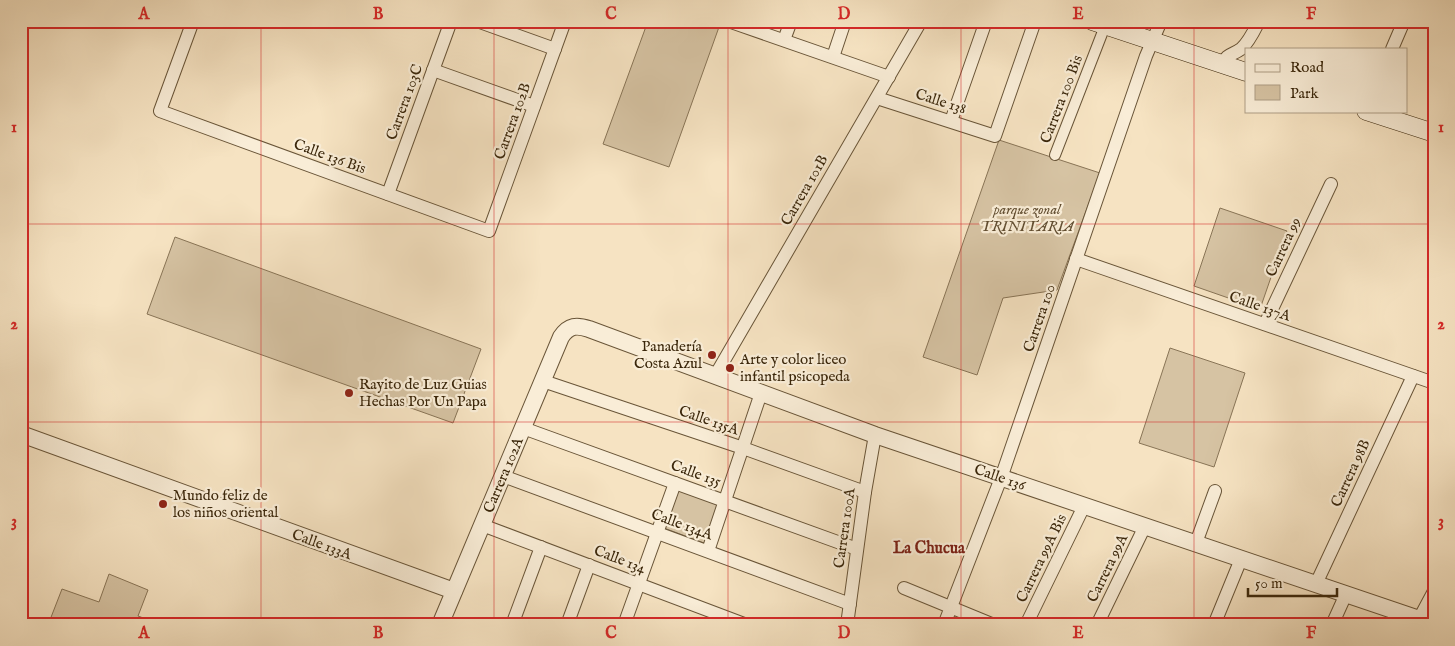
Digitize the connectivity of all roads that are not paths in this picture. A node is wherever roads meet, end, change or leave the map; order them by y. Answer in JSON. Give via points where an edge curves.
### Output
{"nodes":[{"id":1,"x":193,"y":21,"type":"edge"},
{"id":2,"x":451,"y":21,"type":"edge"},
{"id":3,"x":476,"y":21,"type":"edge"},
{"id":4,"x":565,"y":21,"type":"edge"},
{"id":5,"x":791,"y":21,"type":"edge"},
{"id":6,"x":845,"y":21,"type":"edge"},
{"id":7,"x":921,"y":21,"type":"edge"},
{"id":8,"x":986,"y":21,"type":"edge"},
{"id":9,"x":1035,"y":21,"type":"edge"},
{"id":10,"x":1161,"y":21,"type":"edge"},
{"id":11,"x":1259,"y":21,"type":"edge"},
{"id":12,"x":1404,"y":21,"type":"edge"},
{"id":13,"x":731,"y":22,"type":"edge"},
{"id":14,"x":1099,"y":23,"type":"edge"},
{"id":15,"x":784,"y":40,"type":"junction"},
{"id":16,"x":1152,"y":41,"type":"junction"},
{"id":17,"x":1392,"y":48,"type":"edge"},
{"id":18,"x":555,"y":49,"type":"junction"},
{"id":19,"x":833,"y":56,"type":"junction"},
{"id":20,"x":1222,"y":64,"type":"junction"},
{"id":21,"x":433,"y":70,"type":"junction"},
{"id":22,"x":1245,"y":72,"type":"edge"},
{"id":23,"x":889,"y":77,"type":"junction"},
{"id":24,"x":877,"y":98,"type":"junction"},
{"id":25,"x":534,"y":106,"type":"junction"},
{"id":26,"x":1369,"y":112,"type":"edge"},
{"id":27,"x":950,"y":121,"type":"junction"},
{"id":28,"x":1434,"y":133,"type":"edge"},
{"id":29,"x":1055,"y":155,"type":"dead end"},
{"id":30,"x":1331,"y":184,"type":"dead end"},
{"id":31,"x":388,"y":194,"type":"junction"},
{"id":32,"x":489,"y":231,"type":"joint"},
{"id":33,"x":1076,"y":260,"type":"junction"},
{"id":34,"x":1264,"y":324,"type":"junction"},
{"id":35,"x":570,"y":328,"type":"joint"},
{"id":36,"x":715,"y":376,"type":"junction"},
{"id":37,"x":1413,"y":376,"type":"junction"},
{"id":38,"x":543,"y":381,"type":"junction"},
{"id":39,"x":1434,"y":383,"type":"edge"},
{"id":40,"x":761,"y":393,"type":"junction"},
{"id":41,"x":523,"y":428,"type":"junction"},
{"id":42,"x":21,"y":434,"type":"edge"},
{"id":43,"x":875,"y":435,"type":"junction"},
{"id":44,"x":743,"y":448,"type":"junction"},
{"id":45,"x":503,"y":476,"type":"junction"},
{"id":46,"x":1001,"y":478,"type":"junction"},
{"id":47,"x":675,"y":483,"type":"junction"},
{"id":48,"x":1215,"y":490,"type":"dead end"},
{"id":49,"x":865,"y":492,"type":"junction"},
{"id":50,"x":725,"y":501,"type":"junction"},
{"id":51,"x":1084,"y":506,"type":"junction"},
{"id":52,"x":482,"y":525,"type":"junction"},
{"id":53,"x":1145,"y":526,"type":"junction"},
{"id":54,"x":657,"y":532,"type":"junction"},
{"id":55,"x":1196,"y":544,"type":"junction"},
{"id":56,"x":541,"y":547,"type":"junction"},
{"id":57,"x":857,"y":549,"type":"junction"},
{"id":58,"x":708,"y":551,"type":"junction"},
{"id":59,"x":1241,"y":559,"type":"junction"},
{"id":60,"x":589,"y":565,"type":"junction"},
{"id":61,"x":638,"y":584,"type":"junction"},
{"id":62,"x":1316,"y":584,"type":"junction"},
{"id":63,"x":904,"y":588,"type":"dead end"},
{"id":64,"x":454,"y":591,"type":"junction"},
{"id":65,"x":1434,"y":591,"type":"edge"},
{"id":66,"x":1346,"y":594,"type":"junction"},
{"id":67,"x":850,"y":604,"type":"junction"},
{"id":68,"x":951,"y":607,"type":"junction"},
{"id":69,"x":1415,"y":620,"type":"edge"},
{"id":70,"x":440,"y":625,"type":"edge"},
{"id":71,"x":512,"y":625,"type":"edge"},
{"id":72,"x":567,"y":625,"type":"edge"},
{"id":73,"x":624,"y":625,"type":"edge"},
{"id":74,"x":747,"y":625,"type":"edge"},
{"id":75,"x":847,"y":625,"type":"edge"},
{"id":76,"x":944,"y":625,"type":"edge"},
{"id":77,"x":994,"y":625,"type":"edge"},
{"id":78,"x":1026,"y":625,"type":"edge"},
{"id":79,"x":1097,"y":625,"type":"edge"},
{"id":80,"x":1214,"y":625,"type":"edge"},
{"id":81,"x":1332,"y":625,"type":"edge"}],
"edges":[{"from":1,"to":31,"type":"street","name":"Calle 136 Bis","via":[[160,111]]},
{"from":2,"to":21,"type":"street","name":"Carrera 103C"},
{"from":3,"to":18,"type":"street"},
{"from":4,"to":18,"type":"street","name":"Carrera 102B"},
{"from":5,"to":15,"type":"street"},
{"from":6,"to":19,"type":"street"},
{"from":7,"to":23,"type":"street","name":"Carrera 101B"},
{"from":8,"to":27,"type":"street"},
{"from":9,"to":27,"type":"street","name":"Calle 138","via":[[995,136]]},
{"from":10,"to":16,"type":"street","name":"Carrera 100"},
{"from":11,"to":20,"type":"street","via":[[1248,41],[1226,56]]},
{"from":12,"to":17,"type":"street"},
{"from":13,"to":15,"type":"street"},
{"from":14,"to":16,"type":"main road"},
{"from":14,"to":29,"type":"street","name":"Carrera 100 Bis"},
{"from":15,"to":19,"type":"street"},
{"from":16,"to":20,"type":"main road"},
{"from":16,"to":33,"type":"street","name":"Carrera 100"},
{"from":18,"to":25,"type":"street","name":"Carrera 102B"},
{"from":19,"to":23,"type":"street"},
{"from":20,"to":22,"type":"main road"},
{"from":21,"to":25,"type":"street"},
{"from":21,"to":31,"type":"street","name":"Carrera 103C"},
{"from":23,"to":24,"type":"street","name":"Carrera 101B"},
{"from":24,"to":27,"type":"street","name":"Calle 138"},
{"from":24,"to":36,"type":"street","name":"Carrera 101B"},
{"from":25,"to":32,"type":"street","name":"Carrera 102B"},
{"from":26,"to":28,"type":"main road"},
{"from":30,"to":34,"type":"street","name":"Carrera 99"},
{"from":31,"to":32,"type":"street","name":"Calle 136 Bis"},
{"from":33,"to":34,"type":"street","name":"Calle 137A"},
{"from":33,"to":46,"type":"street","name":"Carrera 100"},
{"from":34,"to":37,"type":"street","name":"Calle 137A"},
{"from":35,"to":36,"type":"street","name":"Calle 136","via":[[582,327]]},
{"from":35,"to":38,"type":"street","name":"Carrera 102A","via":[[561,337]]},
{"from":36,"to":40,"type":"street","name":"Calle 136"},
{"from":37,"to":39,"type":"street","name":"Calle 137A"},
{"from":37,"to":62,"type":"street","name":"Carrera 98B"},
{"from":38,"to":41,"type":"street","name":"Carrera 102A"},
{"from":38,"to":44,"type":"street","name":"Calle 135A"},
{"from":40,"to":43,"type":"street","name":"Calle 136"},
{"from":40,"to":44,"type":"street"},
{"from":41,"to":45,"type":"street","name":"Carrera 102A"},
{"from":41,"to":47,"type":"street","name":"Calle 135"},
{"from":42,"to":64,"type":"street","name":"Calle 133A"},
{"from":43,"to":46,"type":"street","name":"Calle 136"},
{"from":43,"to":49,"type":"street","name":"Carrera 100A"},
{"from":44,"to":49,"type":"street","name":"Calle 135A"},
{"from":44,"to":50,"type":"street"},
{"from":45,"to":52,"type":"street","name":"Carrera 102A"},
{"from":45,"to":54,"type":"street","name":"Calle 134A"},
{"from":46,"to":51,"type":"street","name":"Calle 136"},
{"from":46,"to":68,"type":"street","name":"Carrera 100"},
{"from":47,"to":50,"type":"street","name":"Calle 135"},
{"from":47,"to":54,"type":"street"},
{"from":48,"to":55,"type":"street"},
{"from":49,"to":57,"type":"street","name":"Carrera 100A"},
{"from":50,"to":57,"type":"street","name":"Calle 135"},
{"from":50,"to":58,"type":"street"},
{"from":51,"to":53,"type":"street","name":"Calle 136"},
{"from":51,"to":78,"type":"street","name":"Carrera 99A Bis"},
{"from":52,"to":56,"type":"street","name":"Calle 134"},
{"from":52,"to":64,"type":"street","name":"Carrera 102A"},
{"from":53,"to":55,"type":"street","name":"Calle 136"},
{"from":53,"to":79,"type":"street","name":"Carrera 99A"},
{"from":54,"to":58,"type":"street","name":"Calle 134A"},
{"from":54,"to":61,"type":"street"},
{"from":55,"to":59,"type":"street","name":"Calle 136"},
{"from":56,"to":60,"type":"street","name":"Calle 134"},
{"from":56,"to":71,"type":"street"},
{"from":57,"to":67,"type":"street","name":"Carrera 100A"},
{"from":58,"to":67,"type":"street","name":"Calle 134A"},
{"from":59,"to":62,"type":"street","name":"Calle 136"},
{"from":59,"to":80,"type":"street"},
{"from":60,"to":61,"type":"street","name":"Calle 134"},
{"from":60,"to":72,"type":"street"},
{"from":61,"to":73,"type":"street"},
{"from":61,"to":74,"type":"street","name":"Calle 134"},
{"from":62,"to":66,"type":"street","name":"Calle 136"},
{"from":63,"to":68,"type":"street"},
{"from":64,"to":70,"type":"street","name":"Carrera 102A"},
{"from":65,"to":69,"type":"street"},
{"from":66,"to":69,"type":"street","name":"Calle 136"},
{"from":66,"to":81,"type":"street"},
{"from":67,"to":75,"type":"street","name":"Carrera 100A"},
{"from":68,"to":76,"type":"street","name":"Carrera 100"},
{"from":68,"to":77,"type":"street"}]}
